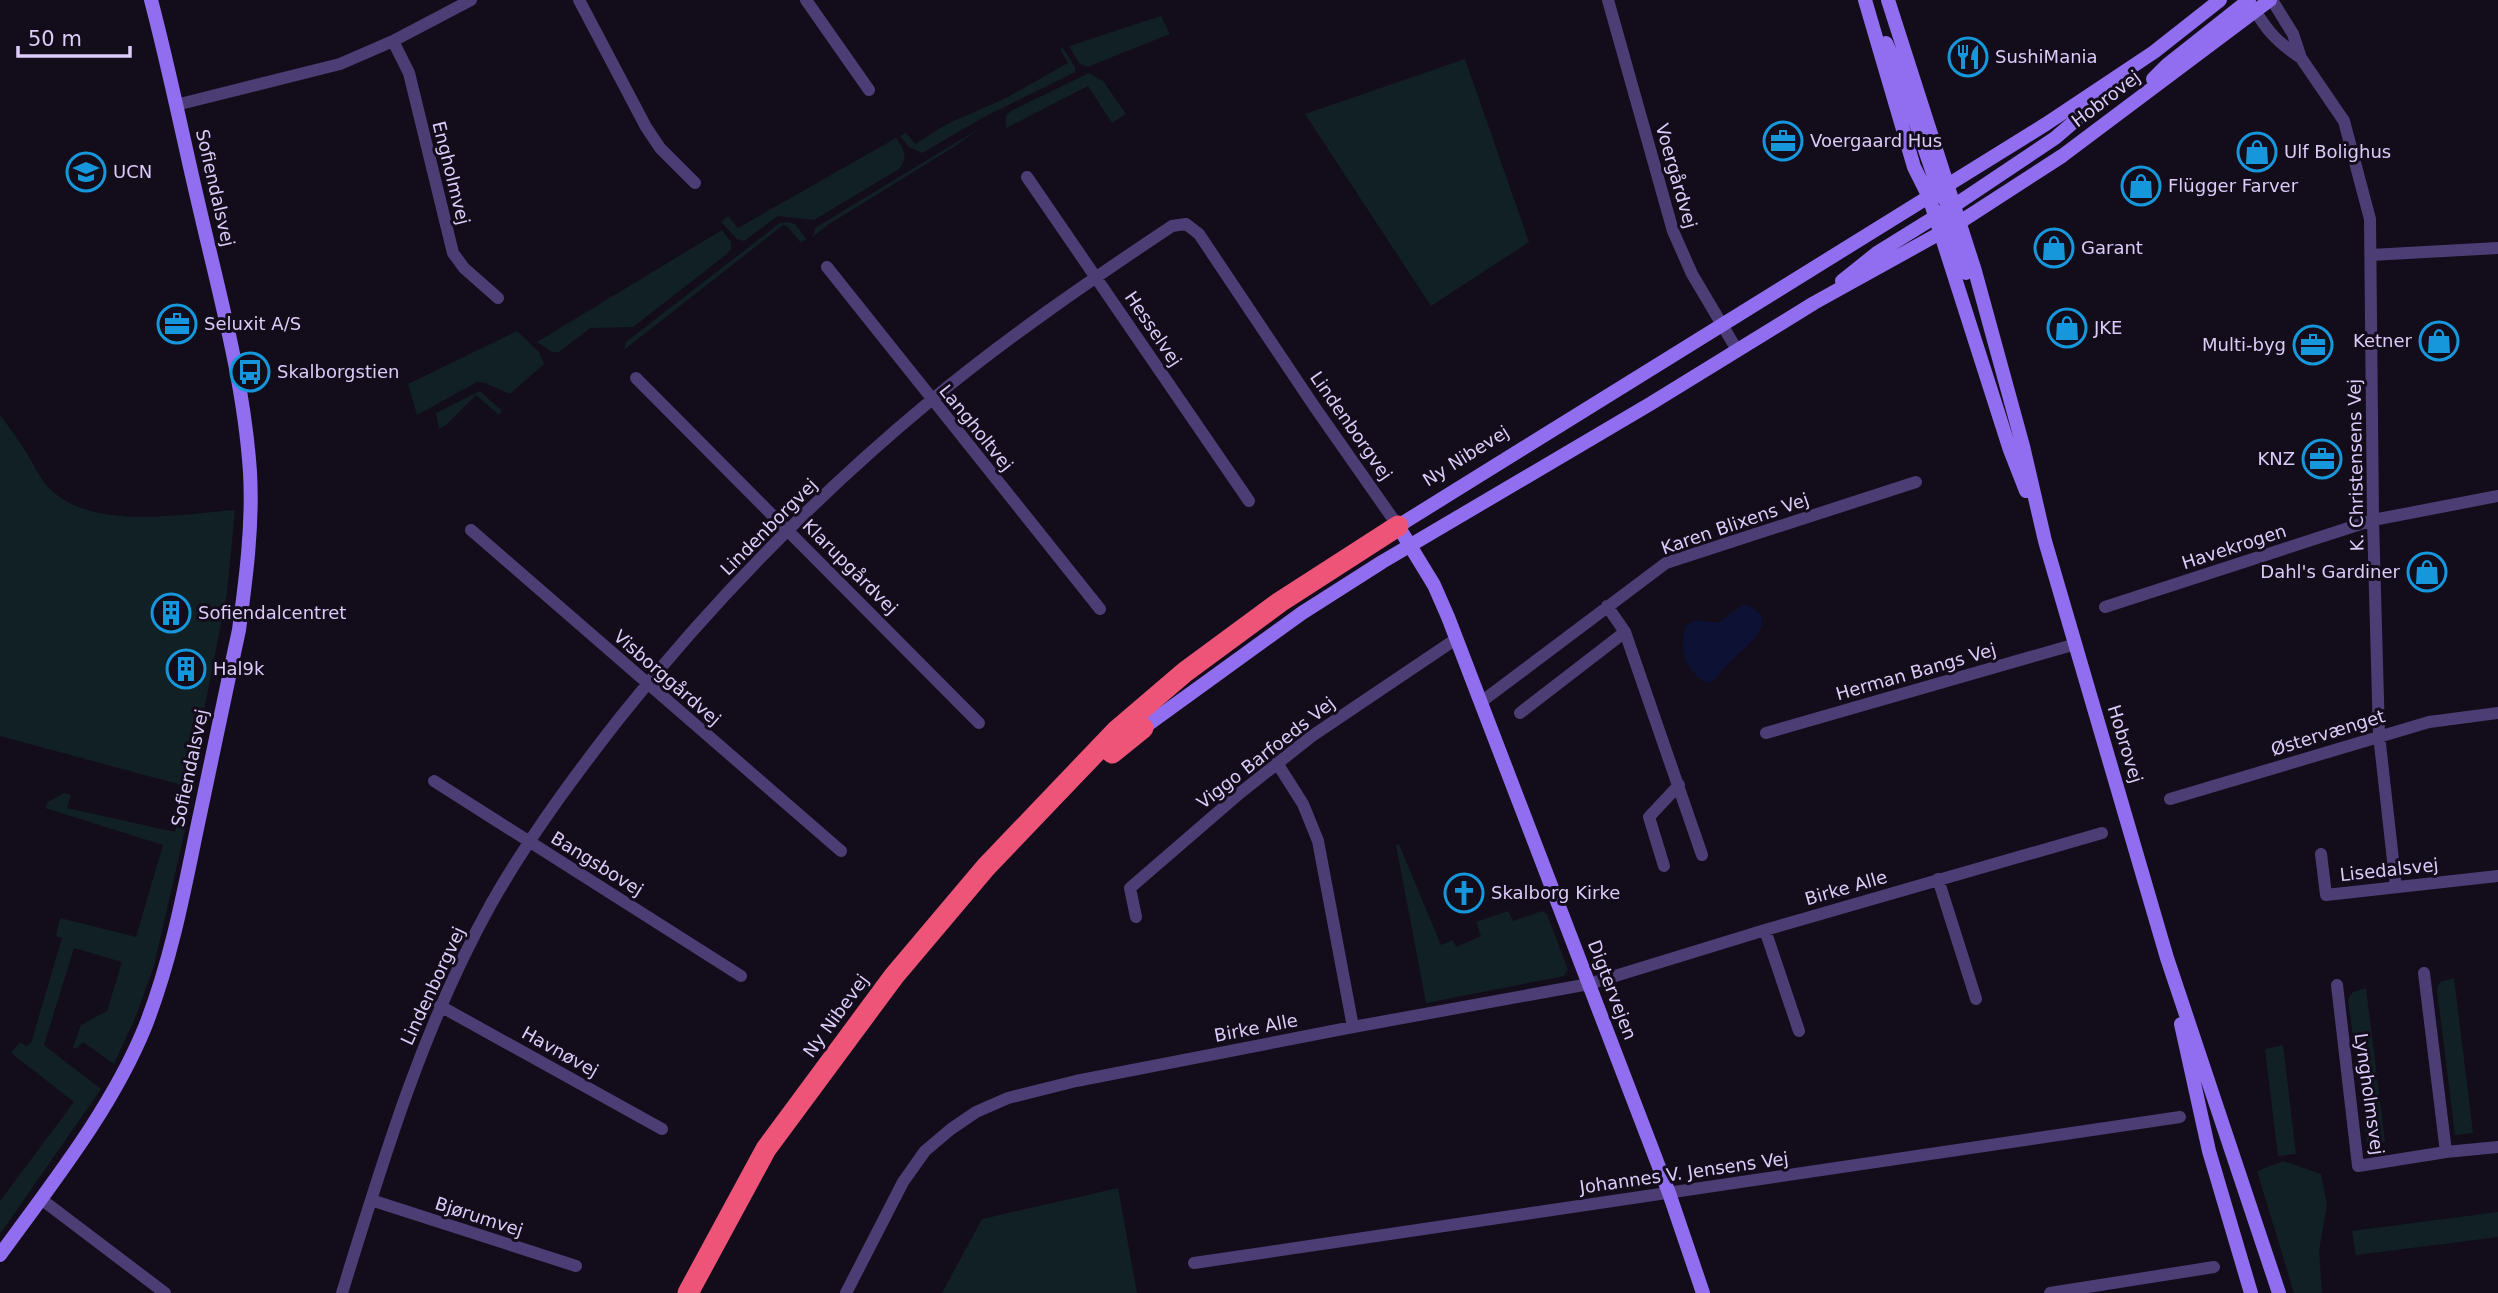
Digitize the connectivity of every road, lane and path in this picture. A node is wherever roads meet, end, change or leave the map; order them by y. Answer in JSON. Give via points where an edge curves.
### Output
{"nodes":[{"id":1,"x":150,"y":0,"type":"edge"},
{"id":2,"x":471,"y":0,"type":"edge"},
{"id":3,"x":579,"y":0,"type":"edge"},
{"id":4,"x":806,"y":0,"type":"edge"},
{"id":5,"x":1608,"y":0,"type":"edge"},
{"id":6,"x":1866,"y":0,"type":"edge"},
{"id":7,"x":1888,"y":0,"type":"edge"},
{"id":8,"x":2220,"y":0,"type":"edge"},
{"id":9,"x":2271,"y":0,"type":"edge"},
{"id":10,"x":2252,"y":2,"type":"edge"},
{"id":11,"x":393,"y":41,"type":"junction"},
{"id":12,"x":2154,"y":52,"type":"junction"},
{"id":13,"x":2301,"y":58,"type":"junction"},
{"id":14,"x":869,"y":90,"type":"dead end"},
{"id":15,"x":176,"y":105,"type":"junction"},
{"id":16,"x":1027,"y":177,"type":"dead end"},
{"id":17,"x":695,"y":183,"type":"dead end"},
{"id":18,"x":1945,"y":210,"type":"junction"},
{"id":19,"x":2498,"y":248,"type":"edge"},
{"id":20,"x":2371,"y":255,"type":"junction"},
{"id":21,"x":827,"y":267,"type":"dead end"},
{"id":22,"x":1096,"y":276,"type":"junction"},
{"id":23,"x":498,"y":298,"type":"dead end"},
{"id":24,"x":1722,"y":325,"type":"junction"},
{"id":25,"x":1737,"y":349,"type":"junction"},
{"id":26,"x":636,"y":378,"type":"dead end"},
{"id":27,"x":932,"y":400,"type":"junction"},
{"id":28,"x":1916,"y":482,"type":"dead end"},
{"id":29,"x":2498,"y":496,"type":"edge"},
{"id":30,"x":1249,"y":501,"type":"dead end"},
{"id":31,"x":2373,"y":520,"type":"junction"},
{"id":32,"x":1398,"y":526,"type":"junction"},
{"id":33,"x":471,"y":530,"type":"dead end"},
{"id":34,"x":788,"y":530,"type":"junction"},
{"id":35,"x":2045,"y":541,"type":"junction"},
{"id":36,"x":1410,"y":546,"type":"junction"},
{"id":37,"x":1607,"y":606,"type":"junction"},
{"id":38,"x":2105,"y":607,"type":"dead end"},
{"id":39,"x":1100,"y":609,"type":"dead end"},
{"id":40,"x":1625,"y":632,"type":"junction"},
{"id":41,"x":1456,"y":639,"type":"junction"},
{"id":42,"x":2076,"y":645,"type":"junction"},
{"id":43,"x":647,"y":684,"type":"junction"},
{"id":44,"x":1482,"y":702,"type":"junction"},
{"id":45,"x":1520,"y":713,"type":"dead end"},
{"id":46,"x":2498,"y":713,"type":"edge"},
{"id":47,"x":979,"y":723,"type":"dead end"},
{"id":48,"x":1143,"y":728,"type":"joint"},
{"id":49,"x":1766,"y":733,"type":"dead end"},
{"id":50,"x":2379,"y":735,"type":"junction"},
{"id":51,"x":1277,"y":763,"type":"junction"},
{"id":52,"x":434,"y":781,"type":"dead end"},
{"id":53,"x":1679,"y":786,"type":"junction"},
{"id":54,"x":1057,"y":794,"type":"junction"},
{"id":55,"x":2170,"y":799,"type":"dead end"},
{"id":56,"x":2102,"y":834,"type":"dead end"},
{"id":57,"x":529,"y":842,"type":"junction"},
{"id":58,"x":841,"y":851,"type":"dead end"},
{"id":59,"x":2321,"y":854,"type":"dead end"},
{"id":60,"x":1702,"y":855,"type":"dead end"},
{"id":61,"x":1664,"y":866,"type":"dead end"},
{"id":62,"x":2498,"y":876,"type":"edge"},
{"id":63,"x":1938,"y":880,"type":"junction"},
{"id":64,"x":2396,"y":887,"type":"junction"},
{"id":65,"x":1136,"y":917,"type":"dead end"},
{"id":66,"x":1765,"y":930,"type":"junction"},
{"id":67,"x":2167,"y":958,"type":"junction"},
{"id":68,"x":2424,"y":973,"type":"dead end"},
{"id":69,"x":741,"y":976,"type":"dead end"},
{"id":70,"x":1589,"y":984,"type":"junction"},
{"id":71,"x":2337,"y":985,"type":"dead end"},
{"id":72,"x":1976,"y":999,"type":"dead end"},
{"id":73,"x":440,"y":1006,"type":"junction"},
{"id":74,"x":1353,"y":1027,"type":"junction"},
{"id":75,"x":1799,"y":1031,"type":"dead end"},
{"id":76,"x":2180,"y":1117,"type":"dead end"},
{"id":77,"x":662,"y":1129,"type":"dead end"},
{"id":78,"x":2498,"y":1147,"type":"edge"},
{"id":79,"x":2446,"y":1152,"type":"junction"},
{"id":80,"x":1669,"y":1193,"type":"junction"},
{"id":81,"x":41,"y":1199,"type":"junction"},
{"id":82,"x":371,"y":1200,"type":"junction"},
{"id":83,"x":0,"y":1255,"type":"edge"},
{"id":84,"x":1194,"y":1263,"type":"dead end"},
{"id":85,"x":576,"y":1266,"type":"dead end"},
{"id":86,"x":2214,"y":1267,"type":"dead end"},
{"id":87,"x":164,"y":1293,"type":"edge"},
{"id":88,"x":342,"y":1293,"type":"edge"},
{"id":89,"x":688,"y":1293,"type":"edge"},
{"id":90,"x":846,"y":1293,"type":"edge"},
{"id":91,"x":1703,"y":1293,"type":"edge"},
{"id":92,"x":2050,"y":1293,"type":"edge"},
{"id":93,"x":2251,"y":1293,"type":"edge"},
{"id":94,"x":2279,"y":1293,"type":"edge"}],
"edges":[{"from":1,"to":15,"type":"main road","name":"Sofiendalsvej"},
{"from":2,"to":11,"type":"street"},
{"from":3,"to":17,"type":"street","via":[[646,127]]},
{"from":4,"to":14,"type":"street"},
{"from":5,"to":24,"type":"street","name":"Voergårdvej","via":[[1672,231]]},
{"from":6,"to":18,"type":"main road","name":"Hobrovej","via":[[1914,167]]},
{"from":7,"to":18,"type":"main road","name":"Hobrovej"},
{"from":8,"to":12,"type":"main road","name":"Hobrovej"},
{"from":9,"to":10,"type":"main road","name":"Hobrovej"},
{"from":9,"to":13,"type":"street","name":"K. Christensens Vej","via":[[2293,34]]},
{"from":10,"to":13,"type":"street","name":"K. Christensens Vej","via":[[2278,43]]},
{"from":10,"to":18,"type":"main road","name":"Hobrovej","via":[[2062,156]]},
{"from":11,"to":15,"type":"street","via":[[340,64]]},
{"from":11,"to":23,"type":"street","name":"Engholmvej","via":[[409,74],[453,253]]},
{"from":12,"to":18,"type":"main road","name":"Hobrovej","via":[[2046,124]]},
{"from":12,"to":18,"type":"main road","via":[[2055,138]]},
{"from":13,"to":20,"type":"street","name":"K. Christensens Vej","via":[[2344,121],[2370,219]]},
{"from":15,"to":81,"type":"main road","name":"Sofiendalsvej","via":[[246,432],[250,522],[245,590],[164,971],[144,1028],[115,1087]]},
{"from":16,"to":22,"type":"street","name":"Hesselvej"},
{"from":18,"to":24,"type":"main road","name":"Ny Nibevej"},
{"from":18,"to":25,"type":"main road","name":"Ny Nibevej","via":[[1814,303]]},
{"from":18,"to":35,"type":"main road","name":"Hobrovej","via":[[2010,450]]},
{"from":18,"to":35,"type":"main road","name":"Hobrovej","via":[[2000,359]]},
{"from":19,"to":20,"type":"street"},
{"from":20,"to":31,"type":"street","name":"K. Christensens Vej"},
{"from":21,"to":27,"type":"street","name":"Langholtvej"},
{"from":22,"to":27,"type":"street","name":"Lindenborgvej"},
{"from":22,"to":30,"type":"street","name":"Hesselvej"},
{"from":22,"to":32,"type":"street","name":"Lindenborgvej","via":[[1172,226],[1185,224],[1199,234]]},
{"from":24,"to":25,"type":"street","name":"Voergårdvej"},
{"from":24,"to":32,"type":"main road","name":"Ny Nibevej"},
{"from":25,"to":36,"type":"main road","name":"Ny Nibevej"},
{"from":26,"to":34,"type":"street","name":"Klarupgårdvej"},
{"from":27,"to":34,"type":"street","name":"Lindenborgvej"},
{"from":27,"to":39,"type":"street","name":"Langholtvej"},
{"from":28,"to":37,"type":"street","name":"Karen Blixens Vej","via":[[1666,563]]},
{"from":29,"to":31,"type":"street","name":"Havekrogen"},
{"from":31,"to":38,"type":"street","name":"Havekrogen"},
{"from":31,"to":50,"type":"street","name":"K. Christensens Vej"},
{"from":32,"to":36,"type":"main road","name":"Digtervejen"},
{"from":32,"to":54,"type":"highway","name":"Ny Nibevej","via":[[1280,601],[1185,672],[1116,731]]},
{"from":33,"to":43,"type":"street","name":"Visborggårdvej"},
{"from":34,"to":43,"type":"street","name":"Lindenborgvej"},
{"from":34,"to":47,"type":"street","name":"Klarupgårdvej"},
{"from":35,"to":42,"type":"main road","name":"Hobrovej"},
{"from":36,"to":41,"type":"main road","name":"Digtervejen","via":[[1434,585]]},
{"from":36,"to":48,"type":"main road","name":"Ny Nibevej","via":[[1302,613]]},
{"from":37,"to":40,"type":"street"},
{"from":37,"to":44,"type":"street","name":"Karen Blixens Vej"},
{"from":40,"to":45,"type":"street"},
{"from":40,"to":53,"type":"street"},
{"from":41,"to":44,"type":"main road","name":"Digtervejen"},
{"from":41,"to":51,"type":"street","name":"Viggo Barfoeds Vej"},
{"from":42,"to":49,"type":"street","name":"Herman Bangs Vej"},
{"from":42,"to":67,"type":"main road","name":"Hobrovej"},
{"from":43,"to":57,"type":"street","name":"Lindenborgvej"},
{"from":43,"to":58,"type":"street","name":"Visborggårdvej"},
{"from":44,"to":70,"type":"main road","name":"Digtervejen"},
{"from":46,"to":50,"type":"street","name":"Østervænget","via":[[2429,722]]},
{"from":48,"to":54,"type":"highway","name":"Ny Nibevej"},
{"from":50,"to":55,"type":"street","name":"Østervænget"},
{"from":50,"to":64,"type":"street","name":"K. Christensens Vej"},
{"from":51,"to":65,"type":"street","name":"Viggo Barfoeds Vej","via":[[1130,888]]},
{"from":51,"to":74,"type":"street","via":[[1303,804],[1318,841]]},
{"from":52,"to":57,"type":"street","name":"Bangsbovej"},
{"from":53,"to":60,"type":"street"},
{"from":53,"to":61,"type":"street","via":[[1649,817]]},
{"from":54,"to":89,"type":"highway","name":"Ny Nibevej","via":[[978,877],[886,986],[766,1149]]},
{"from":56,"to":63,"type":"street","name":"Birke Alle"},
{"from":57,"to":69,"type":"street","name":"Bangsbovej"},
{"from":57,"to":73,"type":"street","name":"Lindenborgvej"},
{"from":59,"to":64,"type":"street","name":"Lisedalsvej","via":[[2326,895]]},
{"from":62,"to":64,"type":"street","name":"Lisedalsvej"},
{"from":63,"to":66,"type":"street","name":"Birke Alle"},
{"from":63,"to":72,"type":"street"},
{"from":66,"to":70,"type":"street","name":"Birke Alle"},
{"from":66,"to":75,"type":"street"},
{"from":67,"to":93,"type":"main road","name":"Hobrovej","via":[[2209,1151]]},
{"from":67,"to":94,"type":"main road","name":"Hobrovej"},
{"from":68,"to":79,"type":"street"},
{"from":70,"to":74,"type":"street","name":"Birke Alle"},
{"from":70,"to":80,"type":"main road","name":"Digtervejen"},
{"from":71,"to":79,"type":"street","name":"Lyngholmsvej","via":[[2358,1166]]},
{"from":73,"to":77,"type":"street","name":"Havnøvej"},
{"from":73,"to":82,"type":"street","name":"Lindenborgvej"},
{"from":74,"to":90,"type":"street","name":"Birke Alle","via":[[1069,1083],[1008,1098],[976,1112],[925,1151],[903,1182]]},
{"from":76,"to":80,"type":"street","name":"Johannes V. Jensens Vej"},
{"from":78,"to":79,"type":"street","name":"Lyngholmsvej"},
{"from":80,"to":84,"type":"street","name":"Johannes V. Jensens Vej"},
{"from":80,"to":91,"type":"main road","name":"Digtervejen"},
{"from":81,"to":83,"type":"main road","name":"Sofiendalsvej"},
{"from":81,"to":87,"type":"street"},
{"from":82,"to":85,"type":"street","name":"Bjørumvej"},
{"from":82,"to":88,"type":"street","name":"Lindenborgvej"},
{"from":86,"to":92,"type":"street"}]}
